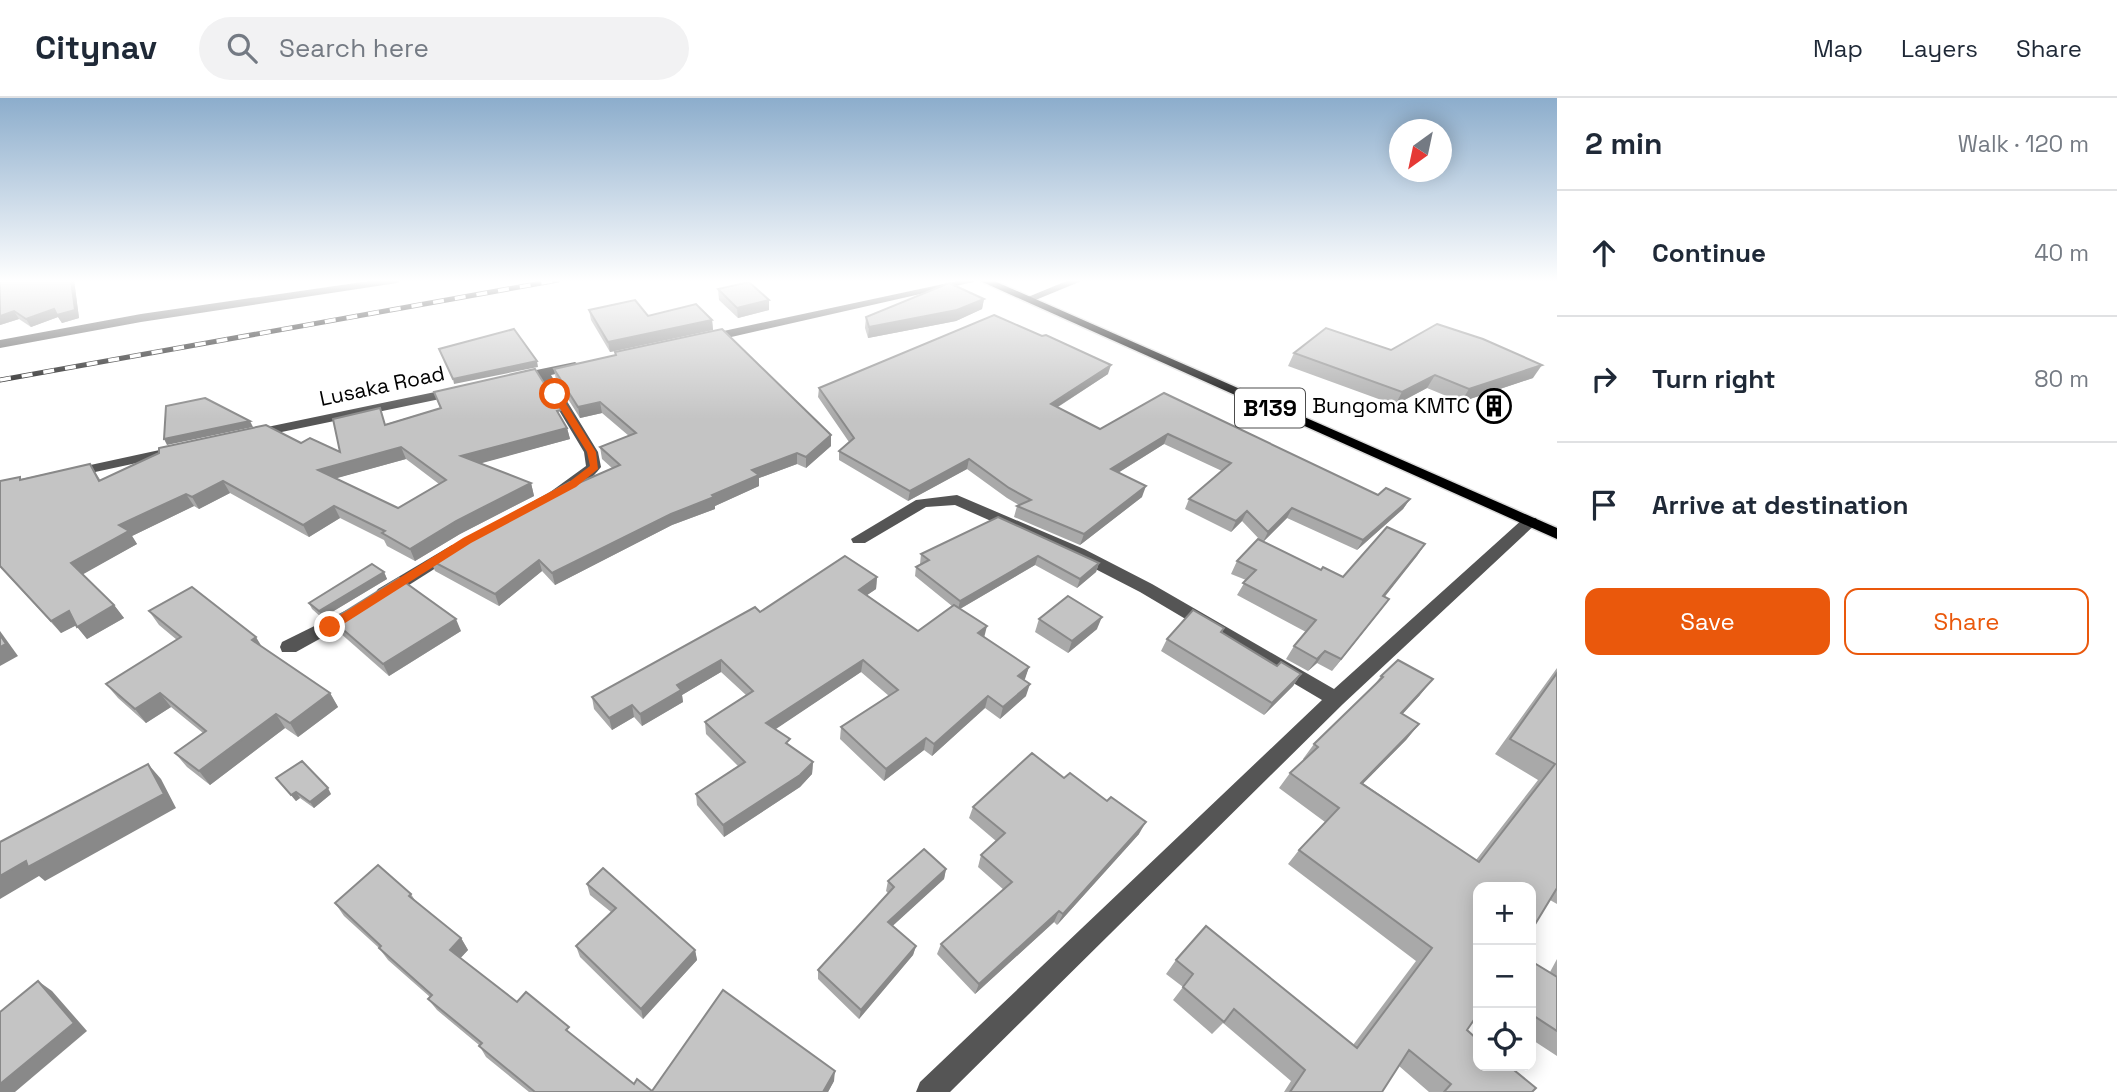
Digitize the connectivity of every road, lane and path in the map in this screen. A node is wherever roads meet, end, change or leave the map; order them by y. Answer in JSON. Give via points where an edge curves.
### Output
{"nodes":[{"id":1,"x":96,"y":326,"type":"edge"},
{"id":2,"x":760,"y":326,"type":"edge"},
{"id":3,"x":1091,"y":326,"type":"edge"},
{"id":4,"x":692,"y":341,"type":"edge"},
{"id":5,"x":0,"y":344,"type":"edge"},
{"id":6,"x":584,"y":364,"type":"edge"},
{"id":7,"x":543,"y":373,"type":"junction"},
{"id":8,"x":502,"y":382,"type":"edge"},
{"id":9,"x":475,"y":387,"type":"edge"},
{"id":10,"x":244,"y":436,"type":"edge"},
{"id":11,"x":190,"y":448,"type":"edge"},
{"id":12,"x":54,"y":476,"type":"edge"},
{"id":13,"x":541,"y":501,"type":"edge"},
{"id":14,"x":1531,"y":522,"type":"junction"},
{"id":15,"x":1557,"y":534,"type":"edge"},
{"id":16,"x":859,"y":538,"type":"dead end"},
{"id":17,"x":467,"y":541,"type":"edge"},
{"id":18,"x":289,"y":647,"type":"dead end"},
{"id":19,"x":1336,"y":699,"type":"junction"},
{"id":20,"x":930,"y":1092,"type":"edge"}],
"edges":[{"from":1,"to":5,"type":"street"},
{"from":2,"to":4,"type":"street"},
{"from":3,"to":14,"type":"main road","number":"B139"},
{"from":6,"to":7,"type":"street"},
{"from":7,"to":8,"type":"street"},
{"from":7,"to":13,"type":"street","via":[[592,452],[594,467],[573,485]]},
{"from":9,"to":10,"type":"street","name":"Lusaka Road"},
{"from":11,"to":12,"type":"street"},
{"from":14,"to":15,"type":"main road","number":"B139"},
{"from":14,"to":19,"type":"street"},
{"from":16,"to":19,"type":"street","via":[[922,503],[957,500],[1146,588]]},
{"from":17,"to":18,"type":"street","via":[[330,627]]},
{"from":19,"to":20,"type":"street"}]}
